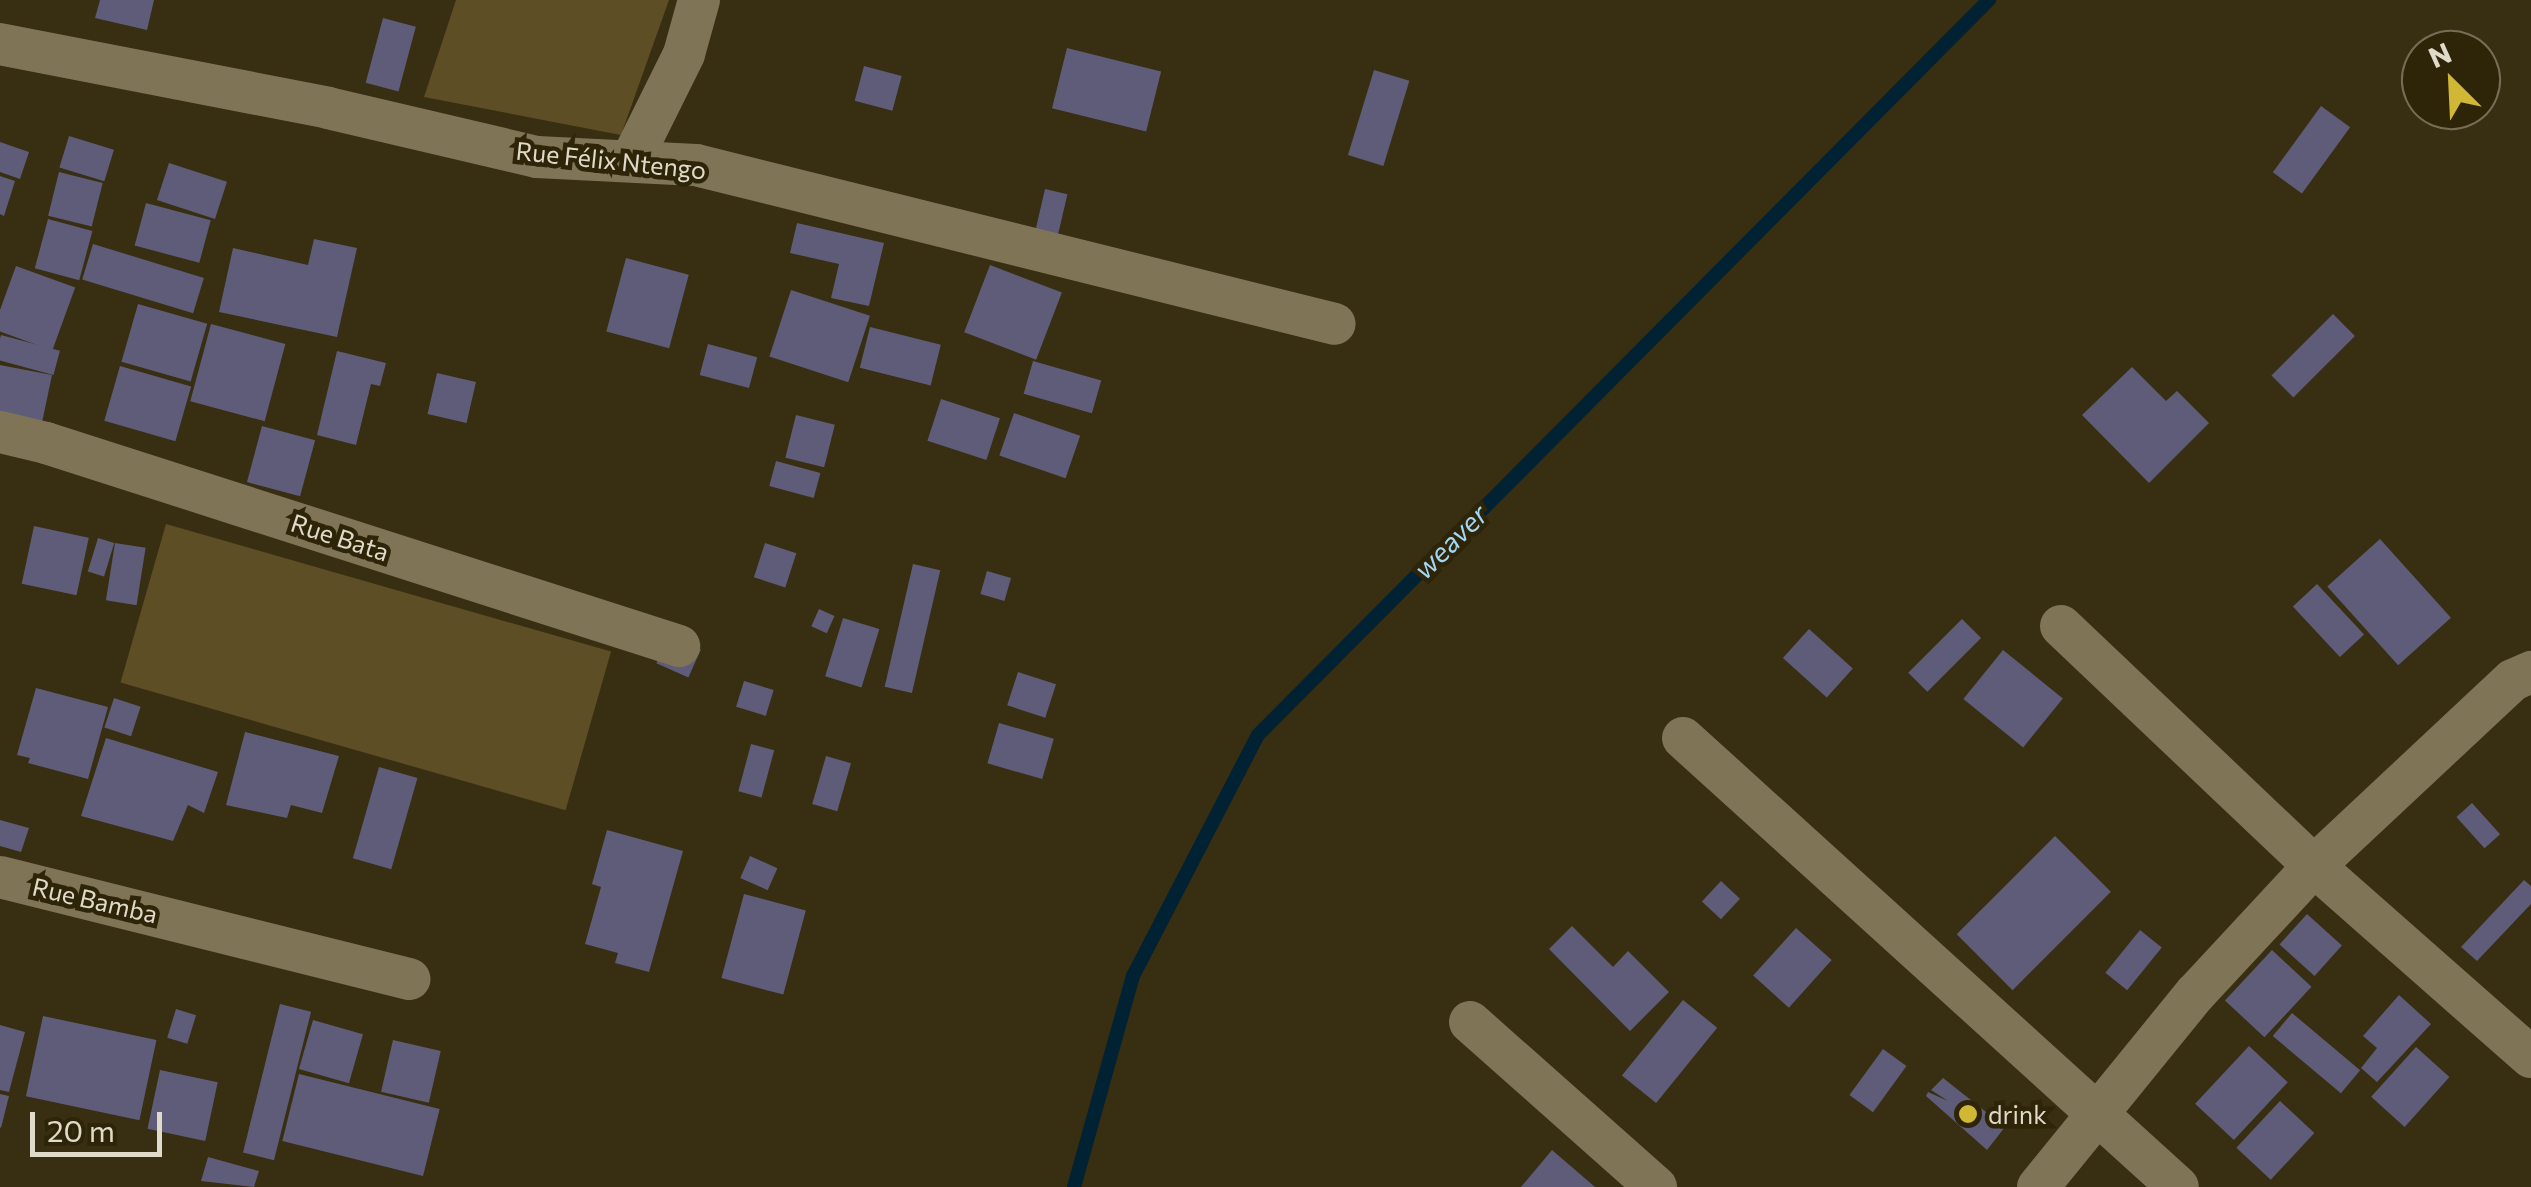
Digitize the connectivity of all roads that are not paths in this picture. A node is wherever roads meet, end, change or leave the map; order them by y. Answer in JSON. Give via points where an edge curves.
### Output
{"nodes":[{"id":1,"x":699,"y":0,"type":"edge"},
{"id":2,"x":0,"y":44,"type":"edge"},
{"id":3,"x":631,"y":162,"type":"junction"},
{"id":4,"x":1335,"y":324,"type":"dead end"},
{"id":5,"x":0,"y":432,"type":"edge"},
{"id":6,"x":2061,"y":626,"type":"dead end"},
{"id":7,"x":678,"y":646,"type":"dead end"},
{"id":8,"x":2531,"y":672,"type":"edge"},
{"id":9,"x":1683,"y":738,"type":"dead end"},
{"id":10,"x":2314,"y":866,"type":"junction"},
{"id":11,"x":0,"y":877,"type":"edge"},
{"id":12,"x":409,"y":980,"type":"dead end"},
{"id":13,"x":1470,"y":1022,"type":"dead end"},
{"id":14,"x":2531,"y":1057,"type":"edge"},
{"id":15,"x":2098,"y":1114,"type":"junction"},
{"id":16,"x":1656,"y":1187,"type":"edge"},
{"id":17,"x":2038,"y":1187,"type":"edge"},
{"id":18,"x":2178,"y":1187,"type":"edge"}],
"edges":[{"from":1,"to":3,"type":"street","via":[[684,54]]},
{"from":2,"to":3,"type":"street","name":"Rue Félix Ntengo","via":[[537,156]]},
{"from":3,"to":4,"type":"street","name":"Rue Félix Ntengo","via":[[696,165]]},
{"from":5,"to":7,"type":"street","name":"Rue Bata"},
{"from":6,"to":10,"type":"street"},
{"from":8,"to":10,"type":"street","via":[[2513,680]]},
{"from":9,"to":15,"type":"street"},
{"from":10,"to":14,"type":"street"},
{"from":10,"to":15,"type":"street"},
{"from":11,"to":12,"type":"street","name":"Rue Bamba"},
{"from":13,"to":16,"type":"street"},
{"from":15,"to":17,"type":"street"},
{"from":15,"to":18,"type":"street"}]}
